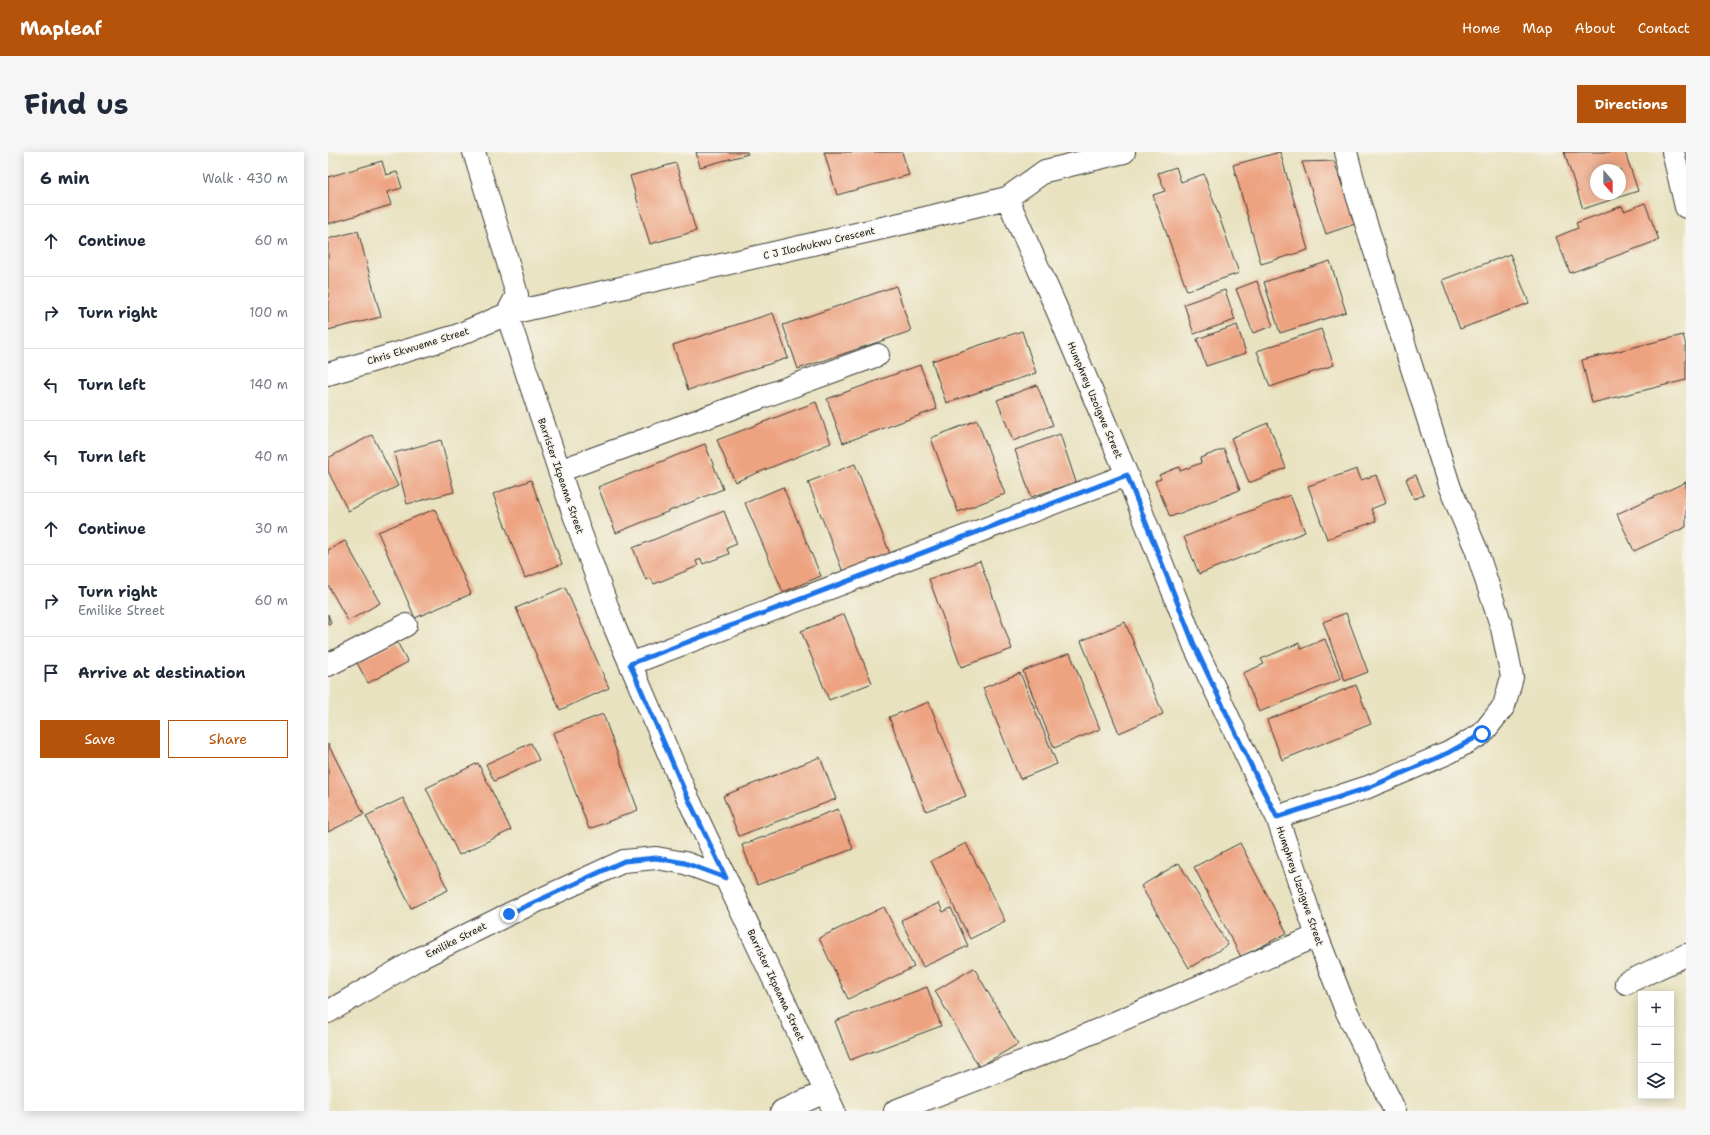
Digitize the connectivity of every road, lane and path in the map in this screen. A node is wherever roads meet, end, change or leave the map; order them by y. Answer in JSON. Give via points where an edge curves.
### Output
{"nodes":[{"id":1,"x":474,"y":152,"type":"edge"},
{"id":2,"x":1124,"y":152,"type":"edge"},
{"id":3,"x":1346,"y":152,"type":"edge"},
{"id":4,"x":1672,"y":152,"type":"edge"},
{"id":5,"x":1007,"y":198,"type":"junction"},
{"id":6,"x":1686,"y":207,"type":"edge"},
{"id":7,"x":507,"y":314,"type":"junction"},
{"id":8,"x":878,"y":355,"type":"dead end"},
{"id":9,"x":328,"y":374,"type":"edge"},
{"id":10,"x":560,"y":471,"type":"junction"},
{"id":11,"x":1127,"y":475,"type":"junction"},
{"id":12,"x":406,"y":625,"type":"dead end"},
{"id":13,"x":630,"y":664,"type":"junction"},
{"id":14,"x":328,"y":665,"type":"edge"},
{"id":15,"x":1277,"y":817,"type":"junction"},
{"id":16,"x":726,"y":878,"type":"junction"},
{"id":17,"x":1317,"y":936,"type":"junction"},
{"id":18,"x":1686,"y":954,"type":"edge"},
{"id":19,"x":1626,"y":983,"type":"dead end"},
{"id":20,"x":328,"y":1012,"type":"edge"},
{"id":21,"x":830,"y":1101,"type":"edge"},
{"id":22,"x":782,"y":1111,"type":"edge"},
{"id":23,"x":895,"y":1111,"type":"edge"},
{"id":24,"x":1395,"y":1111,"type":"edge"}],
"edges":[{"from":1,"to":7,"type":"street","via":[[517,294]]},
{"from":2,"to":5,"type":"street","name":"C J Ilochukwu Crescent","via":[[1045,171]]},
{"from":3,"to":15,"type":"street","via":[[1357,195],[1450,488],[1476,550],[1502,628],[1512,677],[1504,706],[1482,734],[1448,753],[1368,788]]},
{"from":4,"to":6,"type":"street"},
{"from":5,"to":7,"type":"street","name":"C J Ilochukwu Crescent","via":[[913,222]]},
{"from":5,"to":11,"type":"street","name":"Humphrey Uzoigwe Street"},
{"from":7,"to":9,"type":"street","name":"Chris Ekwueme Street","via":[[456,336]]},
{"from":7,"to":10,"type":"street","name":"Barrister Ikpeama Street"},
{"from":8,"to":10,"type":"street"},
{"from":10,"to":13,"type":"street","name":"Barrister Ikpeama Street"},
{"from":11,"to":13,"type":"street"},
{"from":11,"to":15,"type":"street","name":"Humphrey Uzoigwe Street","via":[[1195,647]]},
{"from":12,"to":14,"type":"street"},
{"from":13,"to":16,"type":"street","name":"Barrister Ikpeama Street","via":[[686,794]]},
{"from":15,"to":17,"type":"street","name":"Humphrey Uzoigwe Street"},
{"from":16,"to":20,"type":"street","name":"Emilike Street","via":[[685,863],[656,858],[624,861],[416,960]]},
{"from":16,"to":21,"type":"street","name":"Barrister Ikpeama Street"},
{"from":17,"to":23,"type":"street","via":[[1042,1054]]},
{"from":17,"to":24,"type":"street","name":"Humphrey Uzoigwe Street","via":[[1346,1010]]},
{"from":18,"to":19,"type":"street"},
{"from":21,"to":22,"type":"street"}]}
